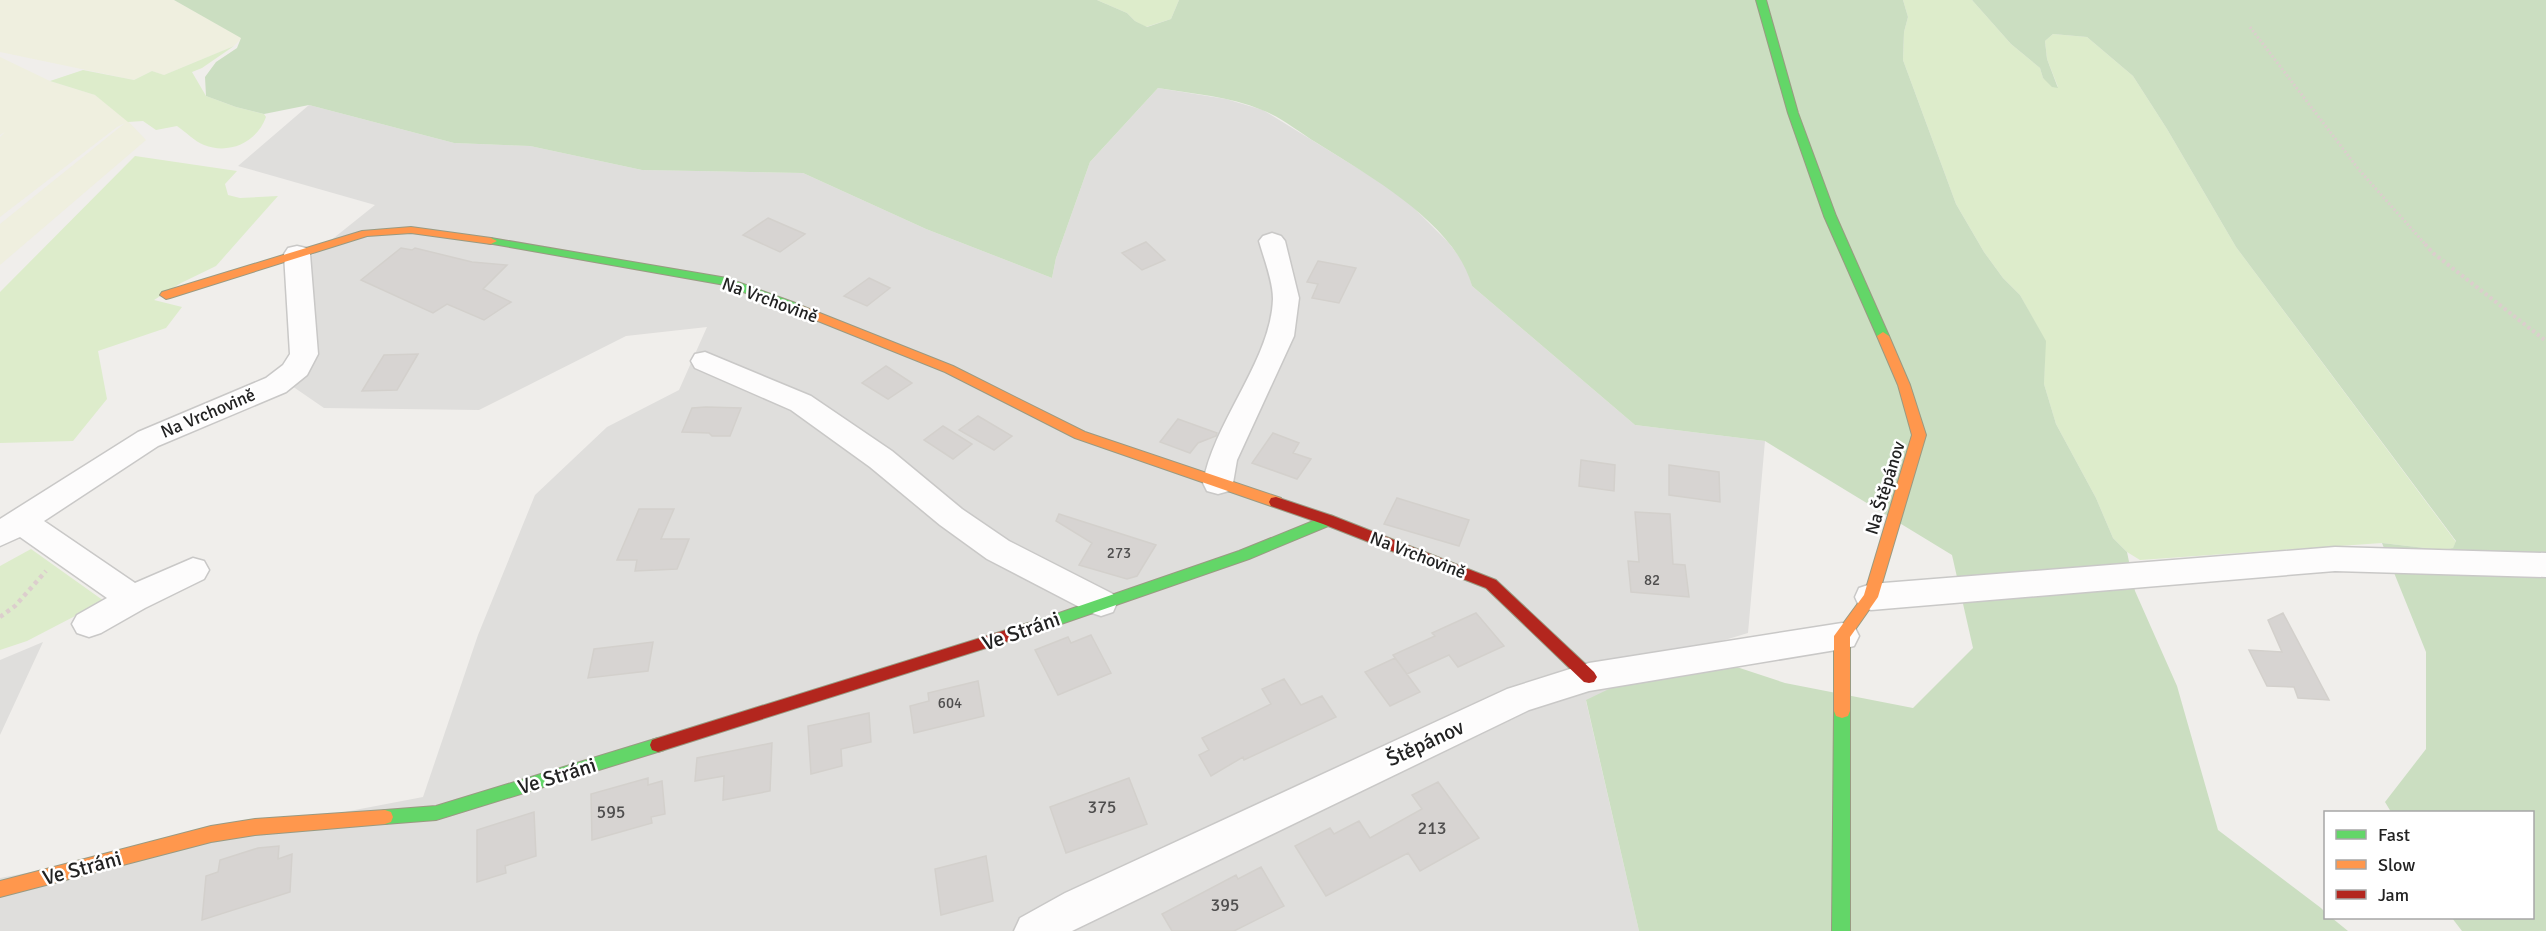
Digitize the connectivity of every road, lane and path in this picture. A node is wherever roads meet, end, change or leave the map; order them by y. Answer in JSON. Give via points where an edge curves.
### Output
{"nodes":[{"id":1,"x":1761,"y":0,"type":"edge"},
{"id":2,"x":2250,"y":27,"type":"dead end"},
{"id":3,"x":1272,"y":241,"type":"dead end"},
{"id":4,"x":297,"y":254,"type":"junction"},
{"id":5,"x":166,"y":295,"type":"dead end"},
{"id":6,"x":2546,"y":342,"type":"edge"},
{"id":7,"x":705,"y":361,"type":"dead end"},
{"id":8,"x":1218,"y":483,"type":"junction"},
{"id":9,"x":1328,"y":520,"type":"junction"},
{"id":10,"x":11,"y":528,"type":"edge"},
{"id":11,"x":62,"y":550,"type":"junction"},
{"id":12,"x":2546,"y":565,"type":"edge"},
{"id":13,"x":193,"y":570,"type":"dead end"},
{"id":14,"x":1871,"y":597,"type":"junction"},
{"id":15,"x":133,"y":599,"type":"junction"},
{"id":16,"x":1101,"y":603,"type":"junction"},
{"id":17,"x":0,"y":617,"type":"edge"},
{"id":18,"x":89,"y":624,"type":"dead end"},
{"id":19,"x":1842,"y":636,"type":"junction"},
{"id":20,"x":1589,"y":677,"type":"junction"},
{"id":21,"x":0,"y":890,"type":"edge"},
{"id":22,"x":1034,"y":931,"type":"edge"},
{"id":23,"x":1841,"y":931,"type":"edge"}],
"edges":[{"from":1,"to":14,"type":"street","name":"Na Štěpánov","via":[[1793,113],[1830,216],[1904,385],[1919,435]]},
{"from":2,"to":6,"type":"path","via":[[2360,171],[2433,254]]},
{"from":3,"to":8,"type":"street","via":[[1286,298],[1281,336],[1222,460]]},
{"from":4,"to":5,"type":"street","name":"Na Vrchovině"},
{"from":4,"to":8,"type":"street","name":"Na Vrchovině","via":[[366,233],[411,230],[727,282],[949,369],[1080,435]]},
{"from":4,"to":10,"type":"street","name":"Na Vrchovině","via":[[303,354],[290,376],[148,439]]},
{"from":7,"to":16,"type":"street","name":"Ve Stráni","via":[[801,403],[998,550]]},
{"from":8,"to":9,"type":"street","name":"Na Vrchovině"},
{"from":9,"to":16,"type":"street","name":"Ve Stráni","via":[[1244,555]]},
{"from":9,"to":20,"type":"street","name":"Na Vrchovině","via":[[1491,584]]},
{"from":10,"to":11,"type":"street","name":"Na Vrchovině"},
{"from":11,"to":15,"type":"street","name":"Na Vrchovině"},
{"from":11,"to":17,"type":"path","via":[[33,587]]},
{"from":12,"to":14,"type":"street","via":[[2334,559]]},
{"from":13,"to":15,"type":"street"},
{"from":14,"to":19,"type":"street","name":"Na Štěpánov"},
{"from":15,"to":18,"type":"street"},
{"from":16,"to":21,"type":"street","name":"Ve Stráni","via":[[993,642],[436,813],[211,834]]},
{"from":19,"to":20,"type":"street","name":"Štěpánov"},
{"from":19,"to":23,"type":"street"},
{"from":20,"to":22,"type":"street","name":"Štěpánov","via":[[1519,699],[1078,906]]}]}
